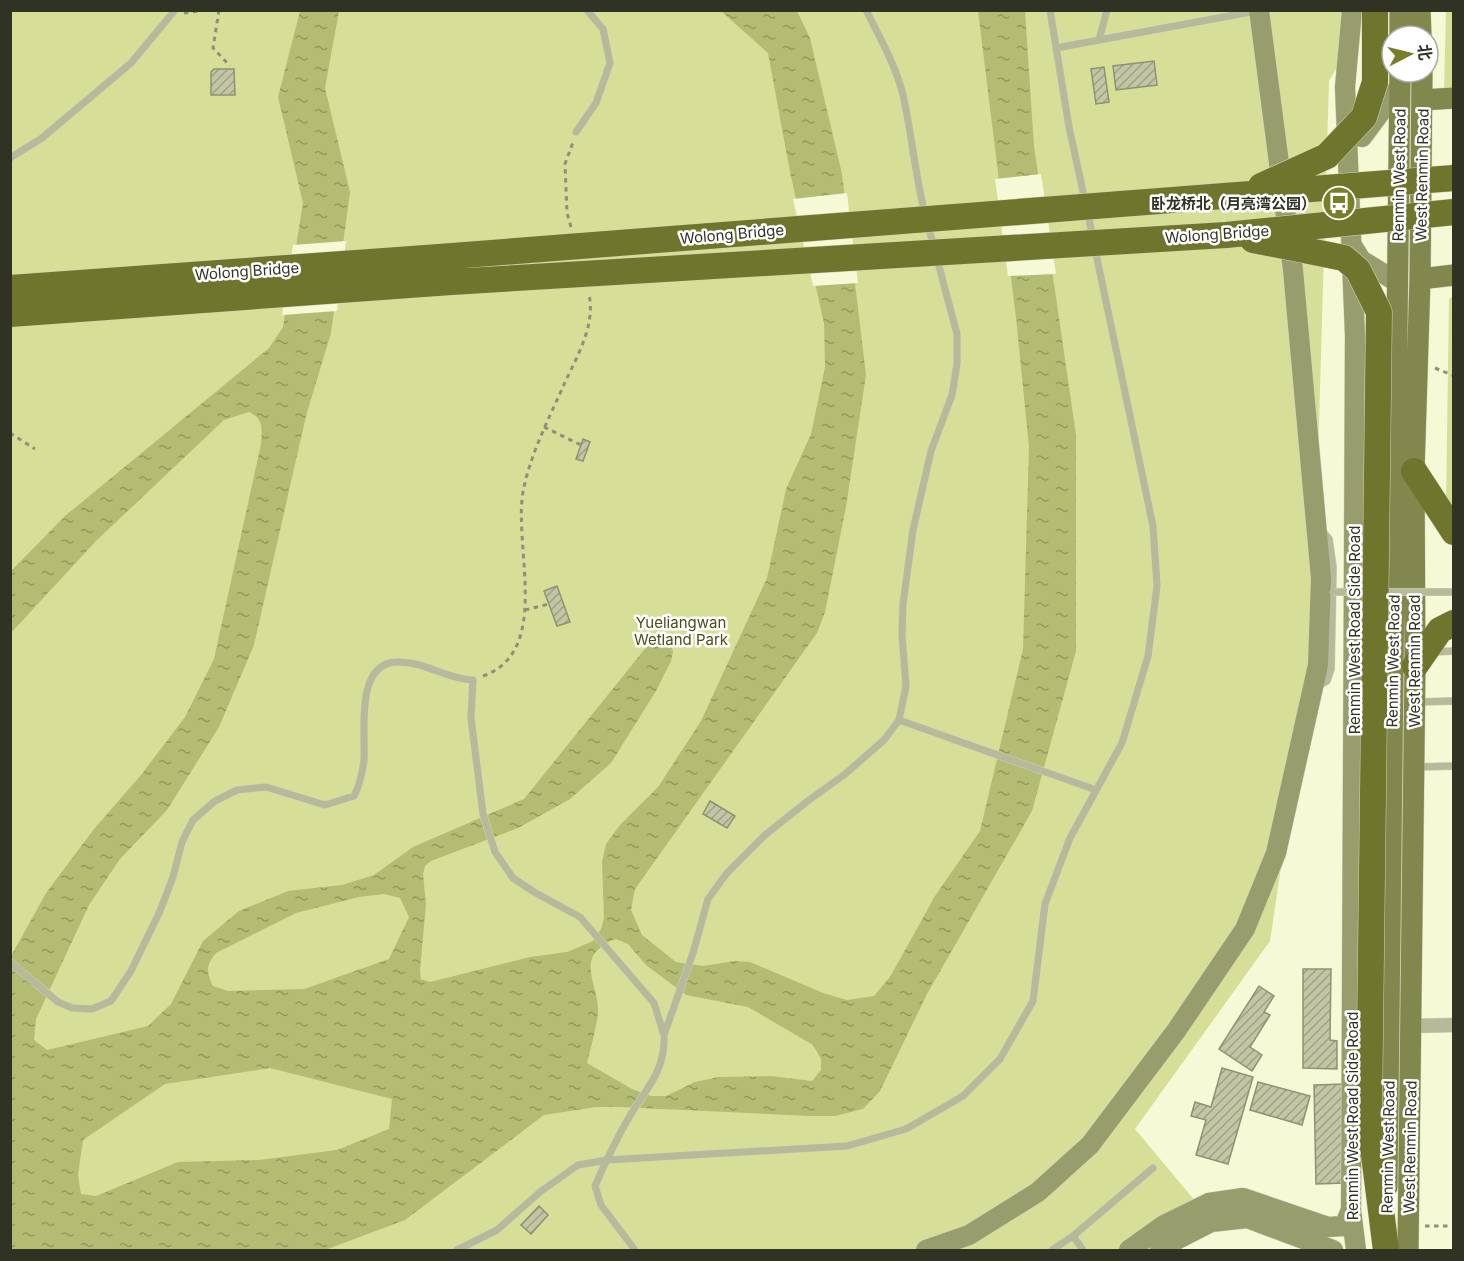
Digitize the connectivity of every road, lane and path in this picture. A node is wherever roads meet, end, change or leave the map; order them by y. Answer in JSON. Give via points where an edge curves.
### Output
{"nodes":[{"id":1,"x":207,"y":10,"type":"edge"},
{"id":2,"x":219,"y":10,"type":"edge"},
{"id":3,"x":587,"y":10,"type":"edge"},
{"id":4,"x":866,"y":10,"type":"edge"},
{"id":5,"x":1050,"y":10,"type":"edge"},
{"id":6,"x":1107,"y":10,"type":"edge"},
{"id":7,"x":1338,"y":10,"type":"edge"},
{"id":8,"x":1352,"y":10,"type":"edge"},
{"id":9,"x":1375,"y":10,"type":"edge"},
{"id":10,"x":1260,"y":11,"type":"edge"},
{"id":11,"x":174,"y":12,"type":"edge"},
{"id":12,"x":1099,"y":40,"type":"junction"},
{"id":13,"x":1349,"y":46,"type":"junction"},
{"id":14,"x":1056,"y":48,"type":"junction"},
{"id":15,"x":230,"y":66,"type":"dead end"},
{"id":16,"x":1397,"y":84,"type":"edge"},
{"id":17,"x":1400,"y":84,"type":"edge"},
{"id":18,"x":1422,"y":84,"type":"edge"},
{"id":19,"x":1454,"y":98,"type":"edge"},
{"id":20,"x":1423,"y":100,"type":"junction"},
{"id":21,"x":576,"y":132,"type":"joint"},
{"id":22,"x":10,"y":158,"type":"edge"},
{"id":23,"x":1348,"y":159,"type":"junction"},
{"id":24,"x":1454,"y":177,"type":"edge"},
{"id":25,"x":1244,"y":193,"type":"junction"},
{"id":26,"x":1454,"y":212,"type":"edge"},
{"id":27,"x":1226,"y":235,"type":"junction"},
{"id":28,"x":573,"y":236,"type":"dead end"},
{"id":29,"x":1352,"y":244,"type":"junction"},
{"id":30,"x":1454,"y":275,"type":"edge"},
{"id":31,"x":1420,"y":279,"type":"junction"},
{"id":32,"x":1397,"y":282,"type":"junction"},
{"id":33,"x":10,"y":288,"type":"edge"},
{"id":34,"x":588,"y":290,"type":"dead end"},
{"id":35,"x":10,"y":314,"type":"edge"},
{"id":36,"x":544,"y":427,"type":"junction"},
{"id":37,"x":10,"y":433,"type":"edge"},
{"id":38,"x":581,"y":445,"type":"dead end"},
{"id":39,"x":35,"y":449,"type":"dead end"},
{"id":40,"x":1414,"y":471,"type":"junction"},
{"id":41,"x":1316,"y":525,"type":"junction"},
{"id":42,"x":1454,"y":532,"type":"edge"},
{"id":43,"x":1333,"y":592,"type":"junction"},
{"id":44,"x":1454,"y":592,"type":"edge"},
{"id":45,"x":549,"y":604,"type":"dead end"},
{"id":46,"x":525,"y":610,"type":"junction"},
{"id":47,"x":1454,"y":623,"type":"edge"},
{"id":48,"x":1454,"y":651,"type":"edge"},
{"id":49,"x":1420,"y":659,"type":"junction"},
{"id":50,"x":473,"y":680,"type":"junction"},
{"id":51,"x":1313,"y":689,"type":"junction"},
{"id":52,"x":1454,"y":701,"type":"edge"},
{"id":53,"x":1414,"y":702,"type":"junction"},
{"id":54,"x":900,"y":720,"type":"junction"},
{"id":55,"x":1454,"y":766,"type":"edge"},
{"id":56,"x":1414,"y":767,"type":"junction"},
{"id":57,"x":1096,"y":790,"type":"junction"},
{"id":58,"x":10,"y":962,"type":"edge"},
{"id":59,"x":1454,"y":1025,"type":"edge"},
{"id":60,"x":1411,"y":1026,"type":"junction"},
{"id":61,"x":664,"y":1035,"type":"junction"},
{"id":62,"x":607,"y":1160,"type":"junction"},
{"id":63,"x":1153,"y":1168,"type":"dead end"},
{"id":64,"x":1351,"y":1210,"type":"junction"},
{"id":65,"x":1409,"y":1225,"type":"junction"},
{"id":66,"x":1454,"y":1226,"type":"edge"},
{"id":67,"x":1073,"y":1236,"type":"junction"},
{"id":68,"x":457,"y":1251,"type":"edge"},
{"id":69,"x":635,"y":1251,"type":"edge"},
{"id":70,"x":926,"y":1251,"type":"edge"},
{"id":71,"x":1052,"y":1251,"type":"edge"},
{"id":72,"x":1083,"y":1251,"type":"edge"},
{"id":73,"x":1129,"y":1251,"type":"edge"},
{"id":74,"x":1160,"y":1251,"type":"edge"},
{"id":75,"x":1333,"y":1251,"type":"edge"},
{"id":76,"x":1356,"y":1251,"type":"edge"},
{"id":77,"x":1386,"y":1251,"type":"edge"},
{"id":78,"x":1408,"y":1251,"type":"edge"}],
"edges":[{"from":1,"to":11,"type":"path"},
{"from":2,"to":15,"type":"path","via":[[213,48]]},
{"from":3,"to":21,"type":"lane","via":[[603,29],[610,63],[596,103]]},
{"from":4,"to":54,"type":"lane","via":[[903,93],[917,183],[957,334],[952,395],[931,451],[913,530],[903,604],[906,686]]},
{"from":5,"to":14,"type":"lane"},
{"from":6,"to":12,"type":"lane"},
{"from":7,"to":13,"type":"street","via":[[1347,24]]},
{"from":8,"to":13,"type":"street","name":"Renmin West Road Side Road"},
{"from":9,"to":25,"type":"highway","bridge":true,"via":[[1375,82],[1364,117],[1327,156]]},
{"from":10,"to":12,"type":"lane"},
{"from":10,"to":41,"type":"street","via":[[1293,270]]},
{"from":11,"to":22,"type":"lane","via":[[131,63],[42,138]]},
{"from":12,"to":14,"type":"lane"},
{"from":13,"to":23,"type":"street","name":"Renmin West Road Side Road","via":[[1345,87]]},
{"from":14,"to":57,"type":"lane","via":[[1153,526],[1157,586],[1148,656],[1122,743]]},
{"from":16,"to":23,"type":"street"},
{"from":17,"to":32,"type":"main road","name":"Renmin West Road"},
{"from":18,"to":20,"type":"main road","name":"West Renmin Road"},
{"from":19,"to":20,"type":"main road"},
{"from":20,"to":31,"type":"main road","name":"West Renmin Road"},
{"from":21,"to":28,"type":"path","via":[[566,164],[567,213]]},
{"from":23,"to":29,"type":"street","name":"Renmin West Road Side Road"},
{"from":24,"to":25,"type":"highway","name":"Wolong Bridge","bridge":true},
{"from":25,"to":33,"type":"highway","name":"Wolong Bridge","bridge":true},
{"from":26,"to":27,"type":"highway","name":"Wolong Bridge","bridge":true},
{"from":27,"to":35,"type":"highway","name":"Wolong Bridge","bridge":true,"via":[[451,282]]},
{"from":27,"to":77,"type":"highway","bridge":true,"via":[[1344,258],[1358,270],[1379,312],[1369,1115]]},
{"from":29,"to":32,"type":"street","via":[[1361,260]]},
{"from":29,"to":64,"type":"street","name":"Renmin West Road Side Road","via":[[1355,360]]},
{"from":30,"to":31,"type":"main road"},
{"from":31,"to":40,"type":"main road","name":"West Renmin Road"},
{"from":32,"to":77,"type":"main road","name":"Renmin West Road"},
{"from":34,"to":36,"type":"path","via":[[592,307],[583,347]]},
{"from":36,"to":38,"type":"path"},
{"from":36,"to":46,"type":"path","via":[[523,489]]},
{"from":37,"to":39,"type":"path"},
{"from":40,"to":42,"type":"highway"},
{"from":40,"to":49,"type":"main road","name":"West Renmin Road"},
{"from":41,"to":43,"type":"lane","via":[[1329,539]]},
{"from":41,"to":51,"type":"street","via":[[1321,578],[1318,665]]},
{"from":43,"to":44,"type":"lane","bridge":true},
{"from":43,"to":51,"type":"lane","via":[[1331,669],[1327,681]]},
{"from":45,"to":46,"type":"path"},
{"from":46,"to":50,"type":"path","via":[[522,635],[507,660],[491,674]]},
{"from":47,"to":49,"type":"highway","via":[[1440,630]]},
{"from":48,"to":49,"type":"lane"},
{"from":49,"to":53,"type":"main road","name":"West Renmin Road"},
{"from":50,"to":58,"type":"lane","via":[[446,676],[418,664],[393,662],[371,679],[365,696],[364,759],[361,783],[354,796],[325,805],[266,787],[237,790],[215,801],[193,820],[160,911],[131,971],[111,1001],[92,1009],[72,1008],[58,1002]]},
{"from":50,"to":61,"type":"lane","via":[[471,718],[483,814],[495,852],[513,878],[579,917],[654,1003]]},
{"from":51,"to":70,"type":"street","via":[[1276,853],[1245,929],[1176,1031],[1090,1145],[1038,1192],[969,1235]]},
{"from":52,"to":53,"type":"lane"},
{"from":53,"to":56,"type":"main road","name":"West Renmin Road"},
{"from":54,"to":57,"type":"lane"},
{"from":54,"to":61,"type":"lane","via":[[884,740],[765,835],[727,873],[708,899]]},
{"from":55,"to":56,"type":"lane"},
{"from":56,"to":60,"type":"main road","name":"West Renmin Road"},
{"from":57,"to":62,"type":"lane","via":[[1070,838],[1046,904],[1034,1001],[1000,1059],[963,1096],[906,1129],[848,1146]]},
{"from":59,"to":60,"type":"street"},
{"from":60,"to":65,"type":"main road","name":"West Renmin Road"},
{"from":61,"to":62,"type":"lane","via":[[662,1063]]},
{"from":62,"to":68,"type":"lane","via":[[578,1165],[497,1230]]},
{"from":62,"to":69,"type":"lane","via":[[595,1186],[601,1204]]},
{"from":63,"to":67,"type":"lane"},
{"from":64,"to":73,"type":"street","via":[[1344,1226],[1328,1227],[1243,1198],[1209,1203],[1164,1225]]},
{"from":64,"to":76,"type":"street","name":"Renmin West Road Side Road"},
{"from":65,"to":66,"type":"path"},
{"from":65,"to":78,"type":"main road","name":"West Renmin Road"},
{"from":67,"to":71,"type":"lane"},
{"from":67,"to":72,"type":"lane"},
{"from":74,"to":75,"type":"street","via":[[1211,1222],[1247,1218]]}]}
